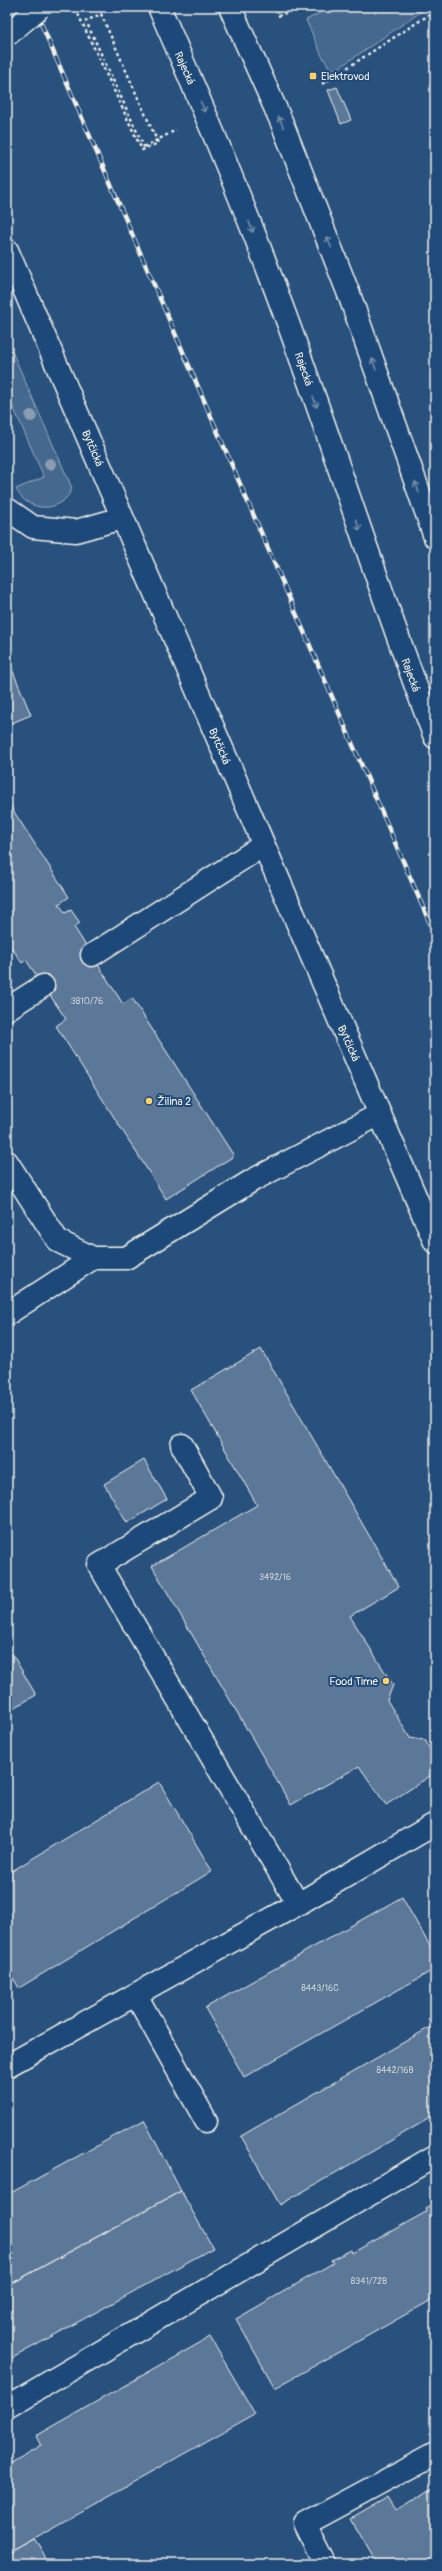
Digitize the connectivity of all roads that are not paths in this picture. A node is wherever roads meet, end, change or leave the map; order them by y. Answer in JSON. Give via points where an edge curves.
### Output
{"nodes":[{"id":1,"x":40,"y":7,"type":"edge"},
{"id":2,"x":158,"y":7,"type":"edge"},
{"id":3,"x":230,"y":7,"type":"edge"},
{"id":4,"x":7,"y":35,"type":"edge"},
{"id":5,"x":8,"y":257,"type":"edge"},
{"id":6,"x":7,"y":509,"type":"edge"},
{"id":7,"x":122,"y":518,"type":"junction"},
{"id":8,"x":435,"y":537,"type":"edge"},
{"id":9,"x":435,"y":737,"type":"edge"},
{"id":10,"x":262,"y":846,"type":"junction"},
{"id":11,"x":92,"y":955,"type":"dead end"},
{"id":12,"x":43,"y":986,"type":"dead end"},
{"id":13,"x":7,"y":1008,"type":"edge"},
{"id":14,"x":380,"y":1114,"type":"junction"},
{"id":15,"x":7,"y":1162,"type":"edge"},
{"id":16,"x":435,"y":1242,"type":"edge"},
{"id":17,"x":93,"y":1258,"type":"junction"},
{"id":18,"x":7,"y":1314,"type":"edge"},
{"id":19,"x":182,"y":1445,"type":"dead end"},
{"id":20,"x":435,"y":1824,"type":"edge"},
{"id":21,"x":298,"y":1904,"type":"junction"},
{"id":22,"x":136,"y":1995,"type":"junction"},
{"id":23,"x":7,"y":2066,"type":"edge"},
{"id":24,"x":206,"y":2121,"type":"dead end"},
{"id":25,"x":435,"y":2156,"type":"edge"},
{"id":26,"x":7,"y":2407,"type":"edge"},
{"id":27,"x":435,"y":2454,"type":"edge"},
{"id":28,"x":319,"y":2564,"type":"edge"}],
"edges":[{"from":1,"to":4,"type":"main road","bridge":true},
{"from":2,"to":9,"type":"main road","name":"Rajecká","one_way":true,"via":[[212,128],[288,322]]},
{"from":8,"to":3,"type":"main road","one_way":true,"via":[[350,297],[282,123]]},
{"from":5,"to":7,"type":"main road","name":"Bytčická"},
{"from":6,"to":7,"type":"main road","via":[[33,527],[76,531]]},
{"from":7,"to":10,"type":"main road","name":"Bytčická"},
{"from":10,"to":11,"type":"main road"},
{"from":10,"to":14,"type":"main road","name":"Bytčická"},
{"from":12,"to":13,"type":"main road"},
{"from":14,"to":16,"type":"main road","name":"Bytčická"},
{"from":14,"to":17,"type":"main road","via":[[253,1180],[126,1258]]},
{"from":15,"to":17,"type":"main road","via":[[58,1241]]},
{"from":17,"to":18,"type":"main road"},
{"from":19,"to":21,"type":"main road","via":[[211,1498],[99,1565]]},
{"from":20,"to":21,"type":"main road"},
{"from":21,"to":22,"type":"main road"},
{"from":22,"to":23,"type":"main road"},
{"from":22,"to":24,"type":"main road"},
{"from":25,"to":26,"type":"main road"},
{"from":27,"to":28,"type":"main road","via":[[305,2524],[324,2562]]}]}
